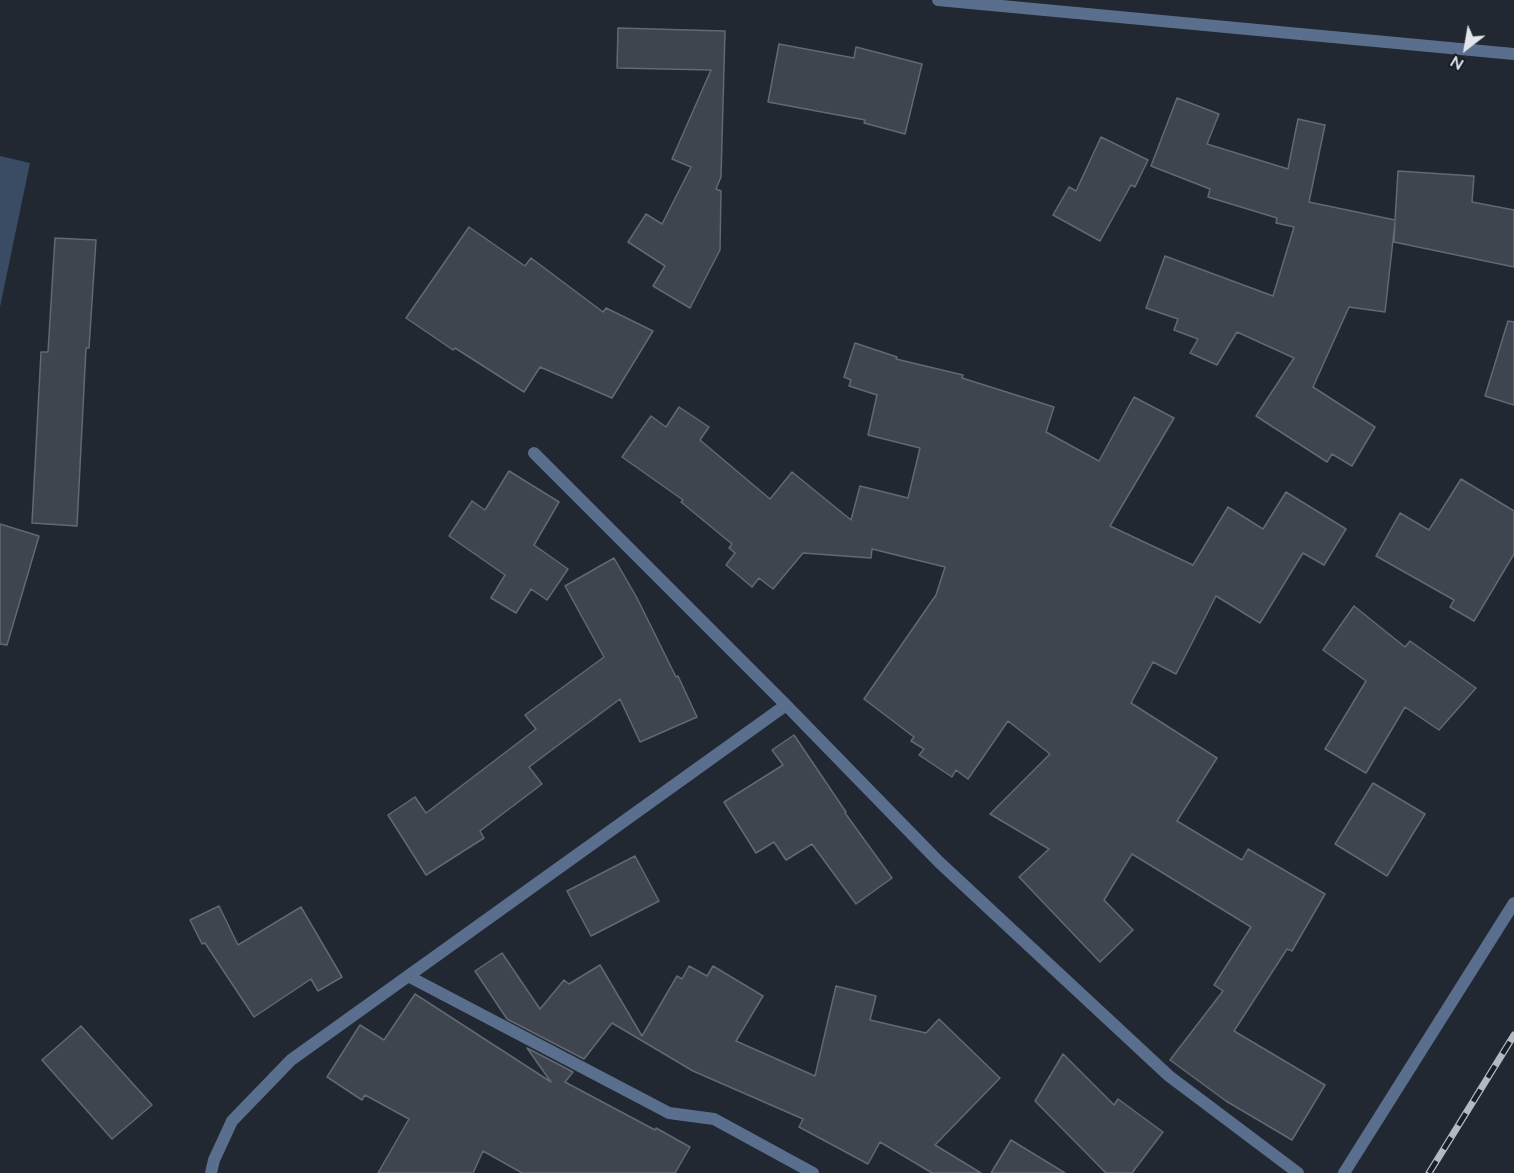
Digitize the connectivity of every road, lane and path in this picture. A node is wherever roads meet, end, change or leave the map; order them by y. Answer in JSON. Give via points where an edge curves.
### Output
{"nodes":[{"id":1,"x":938,"y":0,"type":"edge"},
{"id":2,"x":1514,"y":54,"type":"edge"},
{"id":3,"x":534,"y":453,"type":"dead end"},
{"id":4,"x":786,"y":705,"type":"junction"},
{"id":5,"x":1514,"y":903,"type":"edge"},
{"id":6,"x":408,"y":976,"type":"junction"},
{"id":7,"x":211,"y":1173,"type":"edge"},
{"id":8,"x":813,"y":1173,"type":"edge"},
{"id":9,"x":1298,"y":1173,"type":"edge"},
{"id":10,"x":1344,"y":1173,"type":"edge"}],
"edges":[{"from":1,"to":2,"type":"street"},
{"from":3,"to":4,"type":"street"},
{"from":4,"to":6,"type":"street"},
{"from":4,"to":9,"type":"street","via":[[939,862],[1169,1076]]},
{"from":5,"to":10,"type":"street"},
{"from":6,"to":7,"type":"street","via":[[291,1060],[232,1121]]},
{"from":6,"to":8,"type":"street","via":[[669,1113],[724,1123]]}]}
